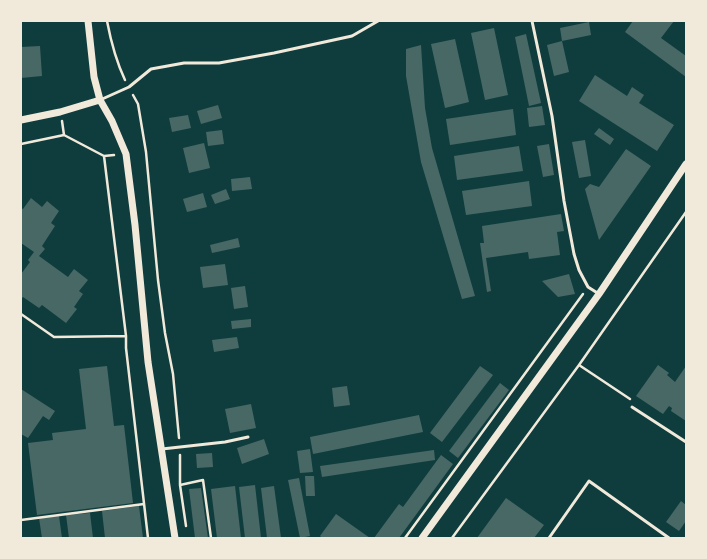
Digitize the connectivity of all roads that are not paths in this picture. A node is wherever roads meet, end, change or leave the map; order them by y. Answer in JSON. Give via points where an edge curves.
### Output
{"nodes":[{"id":1,"x":88,"y":21,"type":"edge"},
{"id":2,"x":378,"y":21,"type":"edge"},
{"id":3,"x":532,"y":21,"type":"edge"},
{"id":4,"x":100,"y":100,"type":"junction"},
{"id":5,"x":21,"y":120,"type":"edge"},
{"id":6,"x":686,"y":164,"type":"edge"},
{"id":7,"x":599,"y":294,"type":"junction"},
{"id":8,"x":632,"y":407,"type":"dead end"},
{"id":9,"x":248,"y":437,"type":"dead end"},
{"id":10,"x":686,"y":442,"type":"edge"},
{"id":11,"x":162,"y":449,"type":"junction"},
{"id":12,"x":175,"y":538,"type":"edge"},
{"id":13,"x":422,"y":538,"type":"edge"},
{"id":14,"x":549,"y":538,"type":"edge"},
{"id":15,"x":669,"y":538,"type":"edge"}],
"edges":[{"from":1,"to":4,"type":"street","via":[[94,77]]},
{"from":2,"to":4,"type":"lane","via":[[352,36],[274,53],[219,63],[184,63],[151,69],[129,87]]},
{"from":3,"to":7,"type":"lane","via":[[552,116],[574,254],[588,287]]},
{"from":4,"to":5,"type":"street"},
{"from":4,"to":11,"type":"street","via":[[126,154],[148,362]]},
{"from":6,"to":7,"type":"street"},
{"from":7,"to":13,"type":"street"},
{"from":8,"to":10,"type":"lane"},
{"from":9,"to":11,"type":"lane"},
{"from":11,"to":12,"type":"street"},
{"from":14,"to":15,"type":"lane","via":[[589,481]]}]}
